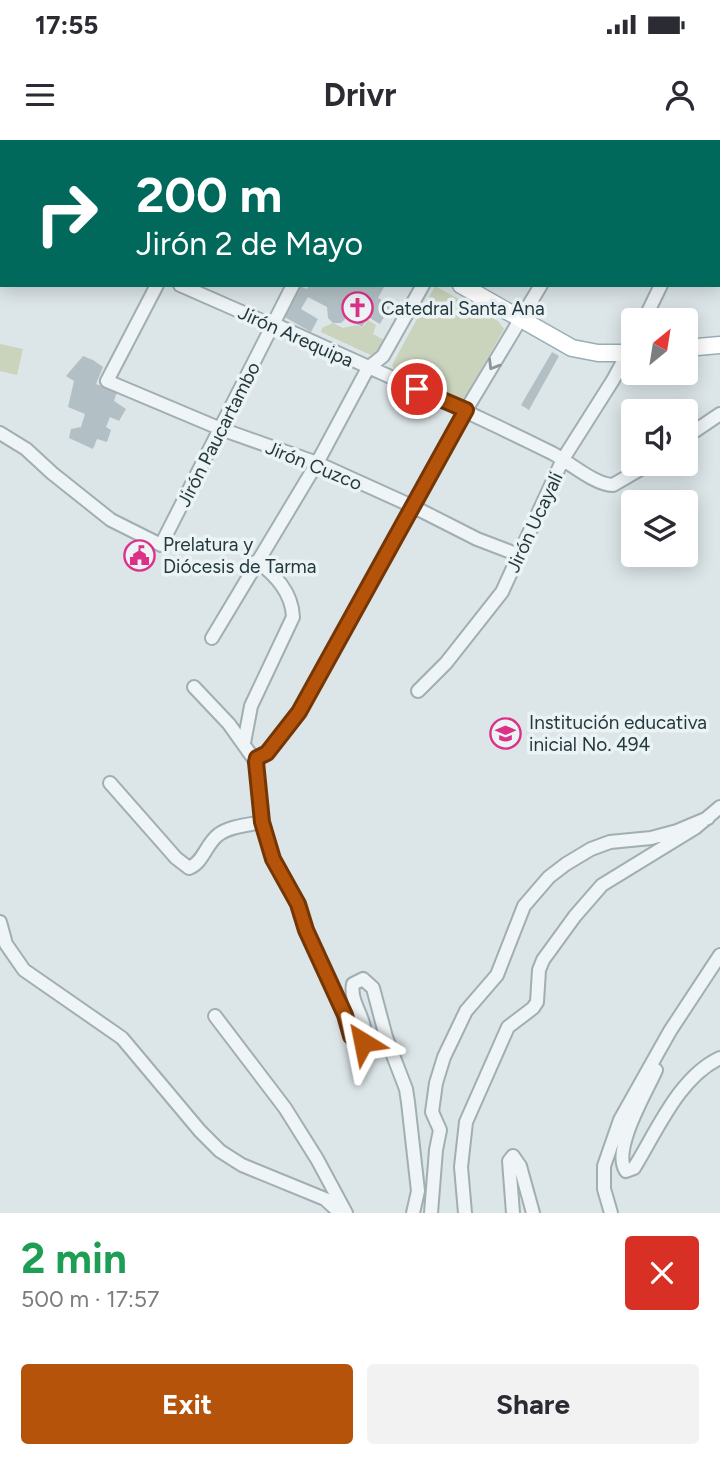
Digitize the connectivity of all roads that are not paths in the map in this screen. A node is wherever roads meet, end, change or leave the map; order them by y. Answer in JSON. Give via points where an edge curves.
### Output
{"nodes":[{"id":1,"x":156,"y":287,"type":"edge"},
{"id":2,"x":185,"y":287,"type":"edge"},
{"id":3,"x":292,"y":287,"type":"edge"},
{"id":4,"x":422,"y":287,"type":"edge"},
{"id":5,"x":465,"y":287,"type":"edge"},
{"id":6,"x":540,"y":287,"type":"edge"},
{"id":7,"x":660,"y":287,"type":"edge"},
{"id":8,"x":650,"y":308,"type":"edge"},
{"id":9,"x":521,"y":319,"type":"junction"},
{"id":10,"x":274,"y":324,"type":"junction"},
{"id":11,"x":720,"y":345,"type":"edge"},
{"id":12,"x":698,"y":347,"type":"edge"},
{"id":13,"x":621,"y":350,"type":"edge"},
{"id":14,"x":621,"y":366,"type":"edge"},
{"id":15,"x":368,"y":368,"type":"junction"},
{"id":16,"x":466,"y":410,"type":"junction"},
{"id":17,"x":720,"y":414,"type":"edge"},
{"id":18,"x":221,"y":429,"type":"junction"},
{"id":19,"x":698,"y":429,"type":"edge"},
{"id":20,"x":0,"y":433,"type":"edge"},
{"id":21,"x":563,"y":459,"type":"junction"},
{"id":22,"x":317,"y":463,"type":"junction"},
{"id":23,"x":628,"y":476,"type":"edge"},
{"id":24,"x":412,"y":506,"type":"junction"},
{"id":25,"x":519,"y":555,"type":"junction"},
{"id":26,"x":257,"y":561,"type":"junction"},
{"id":27,"x":212,"y":638,"type":"dead end"},
{"id":28,"x":194,"y":687,"type":"dead end"},
{"id":29,"x":418,"y":691,"type":"dead end"},
{"id":30,"x":244,"y":743,"type":"junction"},
{"id":31,"x":256,"y":762,"type":"junction"},
{"id":32,"x":110,"y":783,"type":"dead end"},
{"id":33,"x":720,"y":807,"type":"edge"},
{"id":34,"x":708,"y":818,"type":"junction"},
{"id":35,"x":262,"y":822,"type":"junction"},
{"id":36,"x":0,"y":922,"type":"edge"},
{"id":37,"x":720,"y":956,"type":"edge"},
{"id":38,"x":215,"y":1016,"type":"dead end"},
{"id":39,"x":720,"y":1058,"type":"edge"},
{"id":40,"x":651,"y":1065,"type":"junction"},
{"id":41,"x":340,"y":1213,"type":"edge"},
{"id":42,"x":346,"y":1213,"type":"edge"},
{"id":43,"x":413,"y":1213,"type":"edge"},
{"id":44,"x":431,"y":1213,"type":"edge"},
{"id":45,"x":465,"y":1213,"type":"edge"},
{"id":46,"x":513,"y":1213,"type":"edge"},
{"id":47,"x":533,"y":1213,"type":"edge"},
{"id":48,"x":611,"y":1213,"type":"edge"}],
"edges":[{"from":1,"to":18,"type":"street","name":"Jirón Cuzco","via":[[107,381]]},
{"from":2,"to":10,"type":"street","name":"Jirón Arequipa"},
{"from":3,"to":10,"type":"street","name":"Jirón Paucartambo"},
{"from":4,"to":15,"type":"street","via":[[383,356]]},
{"from":5,"to":9,"type":"main road"},
{"from":6,"to":9,"type":"street"},
{"from":7,"to":8,"type":"street"},
{"from":9,"to":13,"type":"main road","via":[[572,348],[598,353]]},
{"from":9,"to":16,"type":"street","one_way":true},
{"from":10,"to":15,"type":"street","name":"Jirón Arequipa"},
{"from":10,"to":18,"type":"street","name":"Jirón Paucartambo"},
{"from":11,"to":12,"type":"main road"},
{"from":14,"to":21,"type":"street","name":"Jirón Ucayali"},
{"from":15,"to":16,"type":"street","name":"Jirón Arequipa"},
{"from":15,"to":22,"type":"street"},
{"from":16,"to":21,"type":"street","name":"Jirón Arequipa"},
{"from":16,"to":24,"type":"street"},
{"from":17,"to":19,"type":"street"},
{"from":18,"to":20,"type":"street","name":"Jirón Paucartambo","via":[[161,545],[111,520]]},
{"from":18,"to":22,"type":"street","name":"Jirón Cuzco"},
{"from":21,"to":23,"type":"street","name":"Jirón Arequipa","via":[[600,483],[613,485]]},
{"from":21,"to":25,"type":"street","name":"Jirón Ucayali"},
{"from":22,"to":24,"type":"street","name":"Jirón Cuzco"},
{"from":22,"to":26,"type":"street"},
{"from":24,"to":25,"type":"street","name":"Jirón Cuzco"},
{"from":24,"to":31,"type":"street","via":[[299,712]]},
{"from":25,"to":29,"type":"street","name":"Jirón Ucayali","via":[[502,592]]},
{"from":26,"to":27,"type":"street"},
{"from":26,"to":30,"type":"street","via":[[276,576],[293,617],[251,706]]},
{"from":28,"to":30,"type":"street"},
{"from":30,"to":31,"type":"street"},
{"from":31,"to":35,"type":"street"},
{"from":32,"to":35,"type":"street","via":[[188,868],[222,832]]},
{"from":33,"to":34,"type":"street"},
{"from":34,"to":44,"type":"street","via":[[651,838],[610,842],[592,849],[550,877],[524,906],[497,975],[466,1011],[436,1083],[432,1112],[440,1130]]},
{"from":34,"to":45,"type":"street","via":[[602,885],[543,960],[537,1002],[508,1027],[466,1122],[461,1167]]},
{"from":35,"to":43,"type":"street","via":[[273,859],[298,904],[357,1042],[363,1042],[366,1032],[351,992],[353,984],[363,979],[373,988],[406,1089],[418,1191]]},
{"from":36,"to":41,"type":"street","via":[[6,944],[24,970],[122,1038],[219,1151],[242,1166],[315,1194]]},
{"from":37,"to":40,"type":"street"},
{"from":38,"to":42,"type":"street","via":[[285,1108]]},
{"from":39,"to":40,"type":"street","via":[[710,1062],[678,1096],[629,1171],[623,1167],[626,1136],[656,1071]]},
{"from":40,"to":48,"type":"street","via":[[608,1149],[603,1177]]},
{"from":46,"to":47,"type":"street","via":[[509,1161],[513,1156]]}]}
